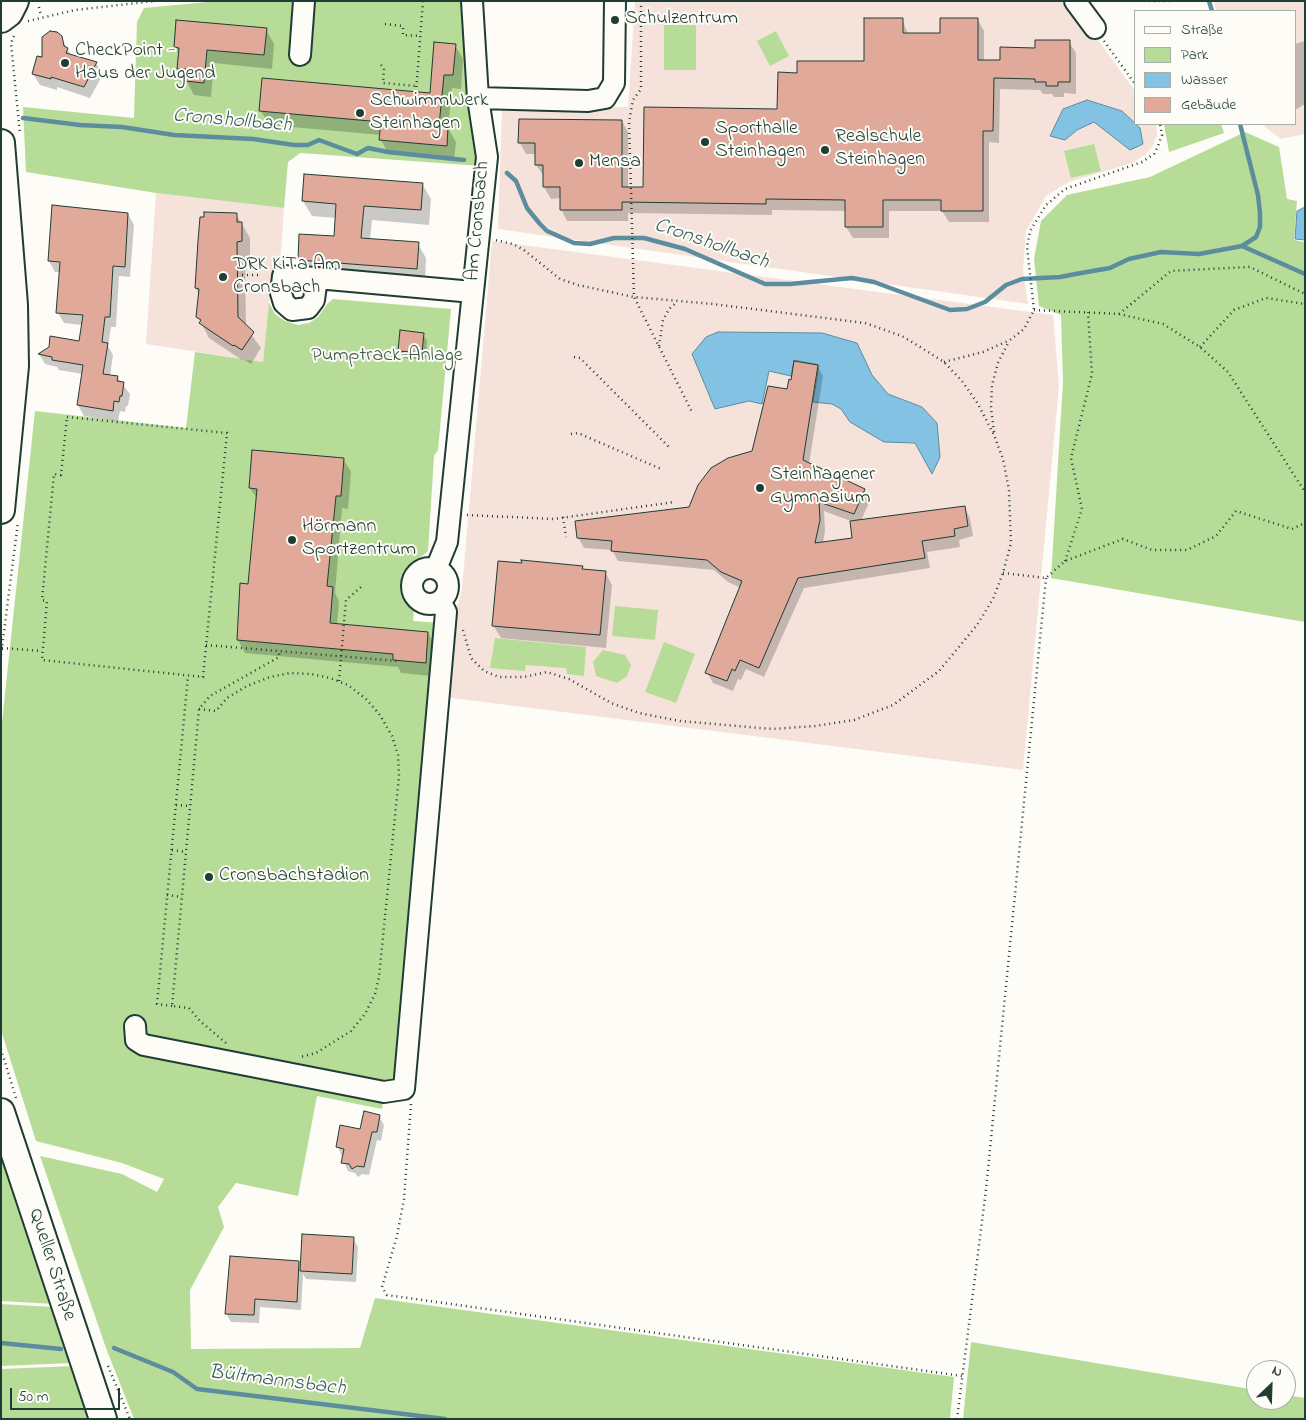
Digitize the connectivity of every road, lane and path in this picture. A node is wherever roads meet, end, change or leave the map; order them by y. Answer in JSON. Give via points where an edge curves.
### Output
{"nodes":[{"id":1,"x":155,"y":1,"type":"edge"},
{"id":2,"x":304,"y":1,"type":"edge"},
{"id":3,"x":423,"y":1,"type":"edge"},
{"id":4,"x":472,"y":1,"type":"edge"},
{"id":5,"x":615,"y":1,"type":"edge"},
{"id":6,"x":641,"y":1,"type":"edge"},
{"id":7,"x":1075,"y":1,"type":"edge"},
{"id":8,"x":1149,"y":1,"type":"edge"},
{"id":9,"x":1170,"y":1,"type":"edge"},
{"id":10,"x":27,"y":4,"type":"edge"},
{"id":11,"x":1,"y":19,"type":"edge"},
{"id":12,"x":385,"y":24,"type":"dead end"},
{"id":13,"x":1095,"y":28,"type":"joint"},
{"id":14,"x":420,"y":36,"type":"junction"},
{"id":15,"x":300,"y":55,"type":"dead end"},
{"id":16,"x":381,"y":65,"type":"dead end"},
{"id":17,"x":1134,"y":83,"type":"edge"},
{"id":18,"x":416,"y":86,"type":"junction"},
{"id":19,"x":416,"y":92,"type":"dead end"},
{"id":20,"x":478,"y":98,"type":"junction"},
{"id":21,"x":1160,"y":125,"type":"edge"},
{"id":22,"x":1,"y":143,"type":"edge"},
{"id":23,"x":478,"y":239,"type":"junction"},
{"id":24,"x":237,"y":275,"type":"dead end"},
{"id":25,"x":262,"y":275,"type":"dead end"},
{"id":26,"x":317,"y":278,"type":"dead end"},
{"id":27,"x":473,"y":292,"type":"junction"},
{"id":28,"x":1305,"y":294,"type":"edge"},
{"id":29,"x":634,"y":297,"type":"junction"},
{"id":30,"x":678,"y":301,"type":"junction"},
{"id":31,"x":1305,"y":304,"type":"edge"},
{"id":32,"x":1034,"y":310,"type":"junction"},
{"id":33,"x":1088,"y":312,"type":"junction"},
{"id":34,"x":1119,"y":314,"type":"junction"},
{"id":35,"x":1010,"y":340,"type":"junction"},
{"id":36,"x":659,"y":347,"type":"junction"},
{"id":37,"x":1200,"y":347,"type":"junction"},
{"id":38,"x":574,"y":357,"type":"dead end"},
{"id":39,"x":944,"y":362,"type":"junction"},
{"id":40,"x":692,"y":412,"type":"dead end"},
{"id":41,"x":571,"y":434,"type":"dead end"},
{"id":42,"x":994,"y":435,"type":"junction"},
{"id":43,"x":669,"y":447,"type":"dead end"},
{"id":44,"x":660,"y":469,"type":"dead end"},
{"id":45,"x":1305,"y":492,"type":"edge"},
{"id":46,"x":674,"y":502,"type":"dead end"},
{"id":47,"x":1,"y":510,"type":"edge"},
{"id":48,"x":450,"y":514,"type":"junction"},
{"id":49,"x":563,"y":518,"type":"junction"},
{"id":50,"x":1305,"y":523,"type":"edge"},
{"id":51,"x":566,"y":537,"type":"dead end"},
{"id":52,"x":1065,"y":560,"type":"junction"},
{"id":53,"x":436,"y":569,"type":"junction"},
{"id":54,"x":1003,"y":573,"type":"junction"},
{"id":55,"x":1046,"y":578,"type":"junction"},
{"id":56,"x":361,"y":587,"type":"dead end"},
{"id":57,"x":443,"y":606,"type":"junction"},
{"id":58,"x":206,"y":644,"type":"junction"},
{"id":59,"x":2,"y":648,"type":"edge"},
{"id":60,"x":42,"y":651,"type":"junction"},
{"id":61,"x":280,"y":651,"type":"junction"},
{"id":62,"x":342,"y":657,"type":"junction"},
{"id":63,"x":397,"y":661,"type":"dead end"},
{"id":64,"x":188,"y":676,"type":"junction"},
{"id":65,"x":339,"y":682,"type":"junction"},
{"id":66,"x":199,"y":709,"type":"junction"},
{"id":67,"x":176,"y":805,"type":"junction"},
{"id":68,"x":190,"y":806,"type":"junction"},
{"id":69,"x":172,"y":850,"type":"junction"},
{"id":70,"x":186,"y":852,"type":"junction"},
{"id":71,"x":167,"y":895,"type":"junction"},
{"id":72,"x":182,"y":896,"type":"junction"},
{"id":73,"x":172,"y":1006,"type":"junction"},
{"id":74,"x":135,"y":1026,"type":"dead end"},
{"id":75,"x":233,"y":1048,"type":"dead end"},
{"id":76,"x":298,"y":1058,"type":"dead end"},
{"id":77,"x":404,"y":1089,"type":"junction"},
{"id":78,"x":1,"y":1112,"type":"edge"},
{"id":79,"x":962,"y":1376,"type":"junction"},
{"id":80,"x":102,"y":1419,"type":"edge"},
{"id":81,"x":957,"y":1419,"type":"edge"}],
"edges":[{"from":1,"to":10,"type":"path","via":[[41,16]]},
{"from":2,"to":15,"type":"street"},
{"from":3,"to":14,"type":"path"},
{"from":4,"to":20,"type":"street","name":"Am Cronsbach"},
{"from":5,"to":20,"type":"street","via":[[614,84],[605,98],[588,101]]},
{"from":6,"to":29,"type":"path","via":[[641,89],[633,100],[629,122]]},
{"from":7,"to":13,"type":"street"},
{"from":8,"to":9,"type":"path"},
{"from":10,"to":11,"type":"main road"},
{"from":12,"to":14,"type":"path","via":[[403,26],[402,35]]},
{"from":13,"to":17,"type":"path"},
{"from":14,"to":18,"type":"path"},
{"from":16,"to":18,"type":"path","via":[[384,68],[383,83]]},
{"from":18,"to":19,"type":"path"},
{"from":20,"to":23,"type":"street","name":"Am Cronsbach","via":[[486,157]]},
{"from":21,"to":32,"type":"path","via":[[1162,135],[1154,154],[1142,162],[1065,189],[1046,205],[1030,230],[1027,247]]},
{"from":22,"to":47,"type":"main road","via":[[14,305],[15,366]]},
{"from":23,"to":27,"type":"street","name":"Am Cronsbach"},
{"from":23,"to":29,"type":"path","via":[[513,244],[560,279]]},
{"from":24,"to":25,"type":"path"},
{"from":26,"to":27,"type":"street","name":"Am Cronsbach"},
{"from":27,"to":48,"type":"street","name":"Am Cronsbach"},
{"from":28,"to":34,"type":"path","via":[[1250,267],[1171,271]]},
{"from":29,"to":30,"type":"path"},
{"from":29,"to":36,"type":"path"},
{"from":30,"to":36,"type":"path","via":[[663,320]]},
{"from":30,"to":39,"type":"path","via":[[865,323],[902,336]]},
{"from":31,"to":37,"type":"path","via":[[1266,298],[1234,310]]},
{"from":32,"to":33,"type":"path"},
{"from":32,"to":35,"type":"path","via":[[1024,329]]},
{"from":33,"to":34,"type":"path"},
{"from":33,"to":52,"type":"path","via":[[1092,374],[1071,458],[1082,509]]},
{"from":34,"to":37,"type":"path","via":[[1164,324]]},
{"from":35,"to":39,"type":"path","via":[[983,352]]},
{"from":35,"to":42,"type":"path","via":[[998,363],[992,385]]},
{"from":36,"to":40,"type":"path"},
{"from":37,"to":45,"type":"path","via":[[1228,372]]},
{"from":38,"to":43,"type":"path","via":[[580,358]]},
{"from":39,"to":42,"type":"path","via":[[978,404]]},
{"from":41,"to":44,"type":"path","via":[[578,433]]},
{"from":42,"to":54,"type":"path","via":[[1009,490],[1010,543]]},
{"from":46,"to":49,"type":"path"},
{"from":48,"to":49,"type":"path"},
{"from":48,"to":53,"type":"street","name":"Am Cronsbach","via":[[447,542]]},
{"from":49,"to":51,"type":"path"},
{"from":50,"to":52,"type":"path","via":[[1292,529],[1236,511],[1216,536],[1187,550],[1152,550],[1123,539]]},
{"from":52,"to":55,"type":"path"},
{"from":53,"to":57,"type":"street","via":[[447,581]]},
{"from":53,"to":57,"type":"street","via":[[420,571],[415,575],[412,586],[419,600]]},
{"from":54,"to":55,"type":"path"},
{"from":54,"to":57,"type":"path","via":[[978,625],[939,671],[916,689],[893,705],[854,720],[806,727],[772,729],[680,721],[639,713],[611,703],[569,679],[547,672],[524,677],[499,677],[484,671],[471,658],[457,612]]},
{"from":55,"to":79,"type":"path","via":[[986,1190]]},
{"from":56,"to":62,"type":"path","via":[[346,600]]},
{"from":57,"to":77,"type":"street"},
{"from":58,"to":60,"type":"path","via":[[227,433],[67,417],[61,475],[54,474],[42,600],[47,601]]},
{"from":58,"to":61,"type":"path"},
{"from":58,"to":64,"type":"path","via":[[203,677]]},
{"from":59,"to":60,"type":"path"},
{"from":60,"to":64,"type":"path","via":[[42,660]]},
{"from":61,"to":62,"type":"path"},
{"from":61,"to":66,"type":"path","via":[[279,656],[210,696]]},
{"from":62,"to":63,"type":"path"},
{"from":62,"to":65,"type":"path"},
{"from":64,"to":67,"type":"path"},
{"from":65,"to":66,"type":"path","via":[[311,674],[290,673],[248,686],[227,698],[216,711]]},
{"from":65,"to":76,"type":"path","via":[[366,699],[380,714],[398,755],[399,776],[379,977],[365,1014],[351,1031],[334,1044]]},
{"from":66,"to":68,"type":"path"},
{"from":67,"to":68,"type":"path"},
{"from":67,"to":69,"type":"path"},
{"from":68,"to":70,"type":"path"},
{"from":69,"to":70,"type":"path"},
{"from":69,"to":71,"type":"path"},
{"from":70,"to":72,"type":"path"},
{"from":71,"to":72,"type":"path"},
{"from":71,"to":73,"type":"path","via":[[157,1004]]},
{"from":72,"to":73,"type":"path"},
{"from":73,"to":75,"type":"path","via":[[189,1008],[211,1032]]},
{"from":74,"to":77,"type":"street","via":[[136,1040],[144,1045],[384,1092]]},
{"from":77,"to":79,"type":"path","via":[[411,1095],[412,1114],[404,1198],[382,1287],[387,1294]]},
{"from":78,"to":80,"type":"main road","name":"Queller Straße"},
{"from":79,"to":81,"type":"path"}]}
